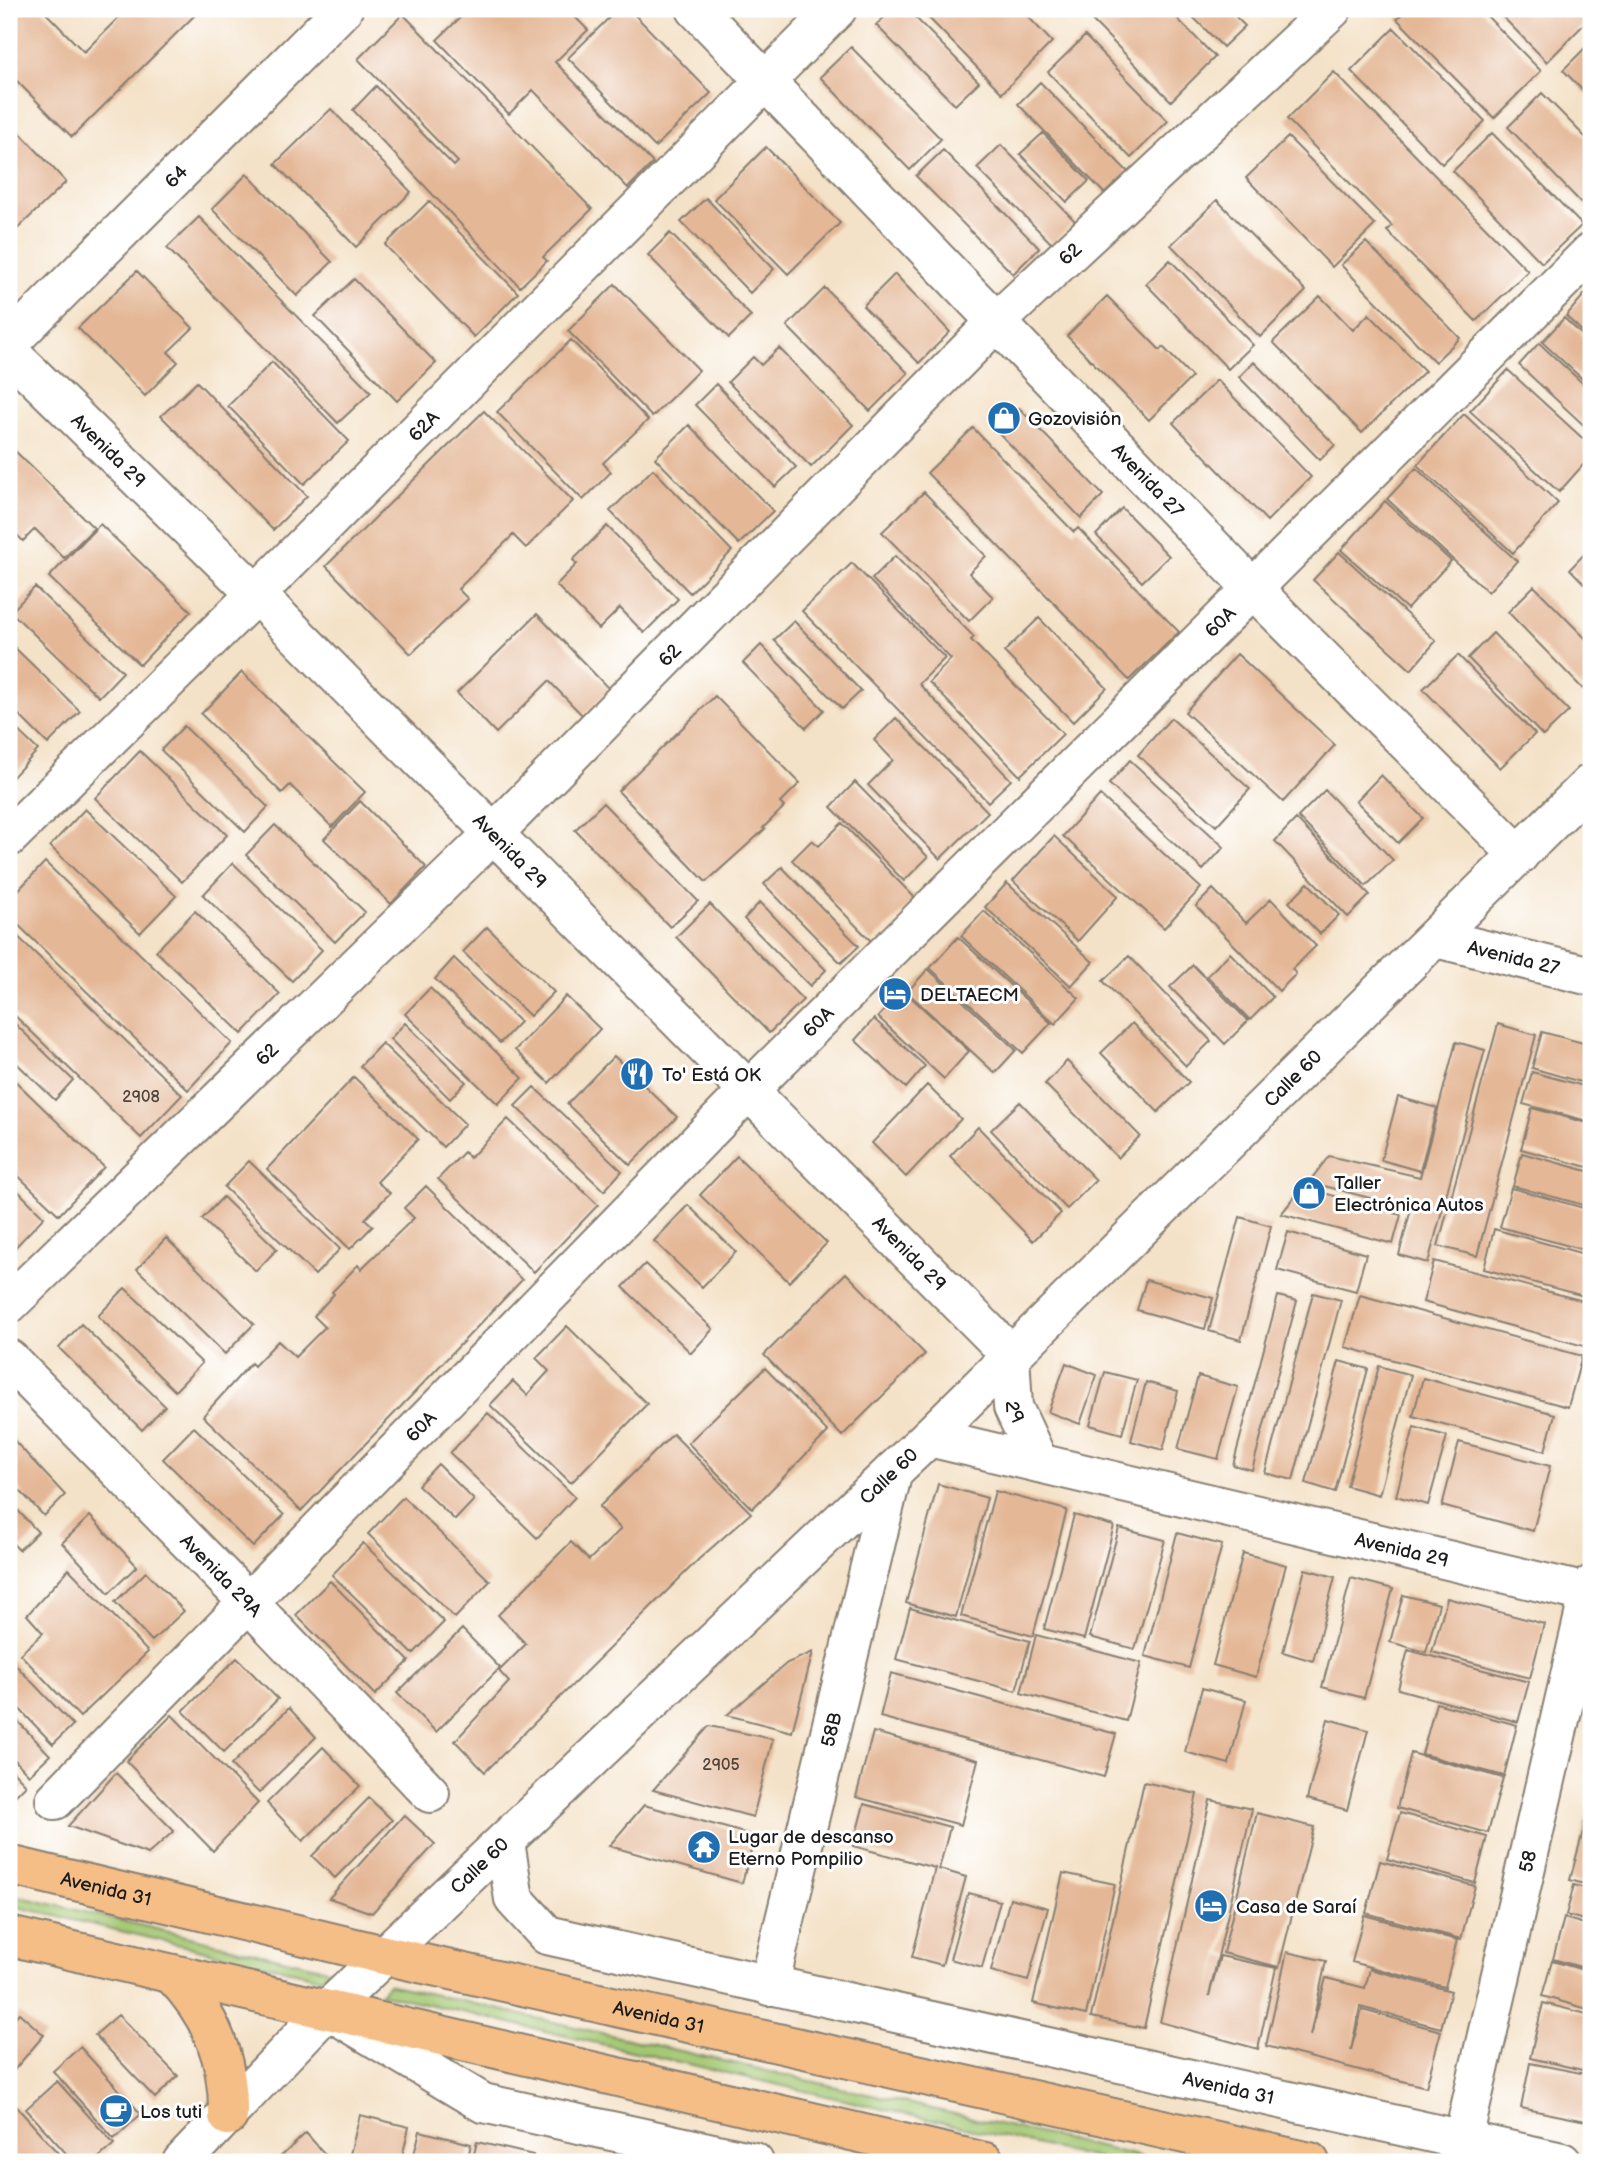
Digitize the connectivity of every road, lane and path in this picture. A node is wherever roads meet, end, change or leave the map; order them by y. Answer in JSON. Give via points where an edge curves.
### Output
{"nodes":[{"id":1,"x":343,"y":9,"type":"edge"},
{"id":2,"x":695,"y":9,"type":"edge"},
{"id":3,"x":836,"y":9,"type":"edge"},
{"id":4,"x":1332,"y":9,"type":"edge"},
{"id":5,"x":765,"y":79,"type":"junction"},
{"id":6,"x":1591,"y":253,"type":"edge"},
{"id":7,"x":996,"y":322,"type":"junction"},
{"id":8,"x":9,"y":343,"type":"edge"},
{"id":9,"x":9,"y":352,"type":"edge"},
{"id":10,"x":1252,"y":588,"type":"junction"},
{"id":11,"x":256,"y":594,"type":"junction"},
{"id":12,"x":1591,"y":783,"type":"edge"},
{"id":13,"x":494,"y":833,"type":"junction"},
{"id":14,"x":9,"y":837,"type":"edge"},
{"id":15,"x":1519,"y":855,"type":"junction"},
{"id":16,"x":1436,"y":938,"type":"junction"},
{"id":17,"x":1591,"y":976,"type":"edge"},
{"id":18,"x":749,"y":1090,"type":"junction"},
{"id":19,"x":9,"y":1304,"type":"edge"},
{"id":20,"x":1010,"y":1354,"type":"junction"},
{"id":21,"x":9,"y":1359,"type":"edge"},
{"id":22,"x":929,"y":1437,"type":"junction"},
{"id":23,"x":1039,"y":1463,"type":"junction"},
{"id":24,"x":893,"y":1471,"type":"junction"},
{"id":25,"x":1591,"y":1591,"type":"edge"},
{"id":26,"x":248,"y":1602,"type":"junction"},
{"id":27,"x":430,"y":1793,"type":"dead end"},
{"id":28,"x":55,"y":1800,"type":"dead end"},
{"id":29,"x":505,"y":1842,"type":"junction"},
{"id":30,"x":9,"y":1865,"type":"edge"},
{"id":31,"x":9,"y":1936,"type":"edge"},
{"id":32,"x":384,"y":1955,"type":"junction"},
{"id":33,"x":172,"y":1974,"type":"junction"},
{"id":34,"x":769,"y":1986,"type":"junction"},
{"id":35,"x":327,"y":2010,"type":"junction"},
{"id":36,"x":228,"y":2116,"type":"junction"},
{"id":37,"x":1463,"y":2138,"type":"junction"},
{"id":38,"x":739,"y":2160,"type":"edge"},
{"id":39,"x":182,"y":2162,"type":"edge"},
{"id":40,"x":985,"y":2162,"type":"edge"},
{"id":41,"x":1311,"y":2162,"type":"edge"},
{"id":42,"x":1562,"y":2162,"type":"edge"}],
"edges":[{"from":1,"to":8,"type":"street","name":"64"},
{"from":2,"to":5,"type":"street","name":"Avenida 27"},
{"from":3,"to":5,"type":"street","name":"62A"},
{"from":4,"to":7,"type":"street","name":"62"},
{"from":5,"to":7,"type":"street","name":"Avenida 27"},
{"from":5,"to":11,"type":"street","name":"62A"},
{"from":6,"to":10,"type":"street","name":"60A"},
{"from":7,"to":10,"type":"street","name":"Avenida 27"},
{"from":7,"to":13,"type":"street","name":"62"},
{"from":9,"to":11,"type":"street","name":"Avenida 29"},
{"from":10,"to":15,"type":"street","name":"Avenida 27"},
{"from":10,"to":18,"type":"street","name":"60A"},
{"from":11,"to":13,"type":"street","name":"Avenida 29"},
{"from":11,"to":14,"type":"street","name":"62A"},
{"from":12,"to":15,"type":"street","name":"Calle 60"},
{"from":13,"to":18,"type":"street","name":"Avenida 29"},
{"from":13,"to":19,"type":"street","name":"62"},
{"from":15,"to":16,"type":"street","name":"Calle 60"},
{"from":16,"to":17,"type":"street","name":"Avenida 27"},
{"from":16,"to":20,"type":"street","name":"Calle 60"},
{"from":18,"to":20,"type":"street","name":"Avenida 29"},
{"from":18,"to":26,"type":"street","name":"60A"},
{"from":20,"to":22,"type":"street","name":"Calle 60"},
{"from":20,"to":23,"type":"street","name":"29","via":[[1013,1407]]},
{"from":21,"to":26,"type":"street","name":"Avenida 29A"},
{"from":22,"to":23,"type":"street","name":"Avenida 29"},
{"from":22,"to":24,"type":"street","name":"Calle 60"},
{"from":23,"to":25,"type":"street","name":"Avenida 29"},
{"from":24,"to":29,"type":"street","name":"Calle 60"},
{"from":24,"to":34,"type":"street","name":"58B"},
{"from":25,"to":37,"type":"street","name":"58"},
{"from":26,"to":27,"type":"street","name":"Avenida 29A"},
{"from":26,"to":28,"type":"street","name":"60A"},
{"from":29,"to":32,"type":"street","name":"Calle 60"},
{"from":29,"to":34,"type":"street","name":"Avenida 31","via":[[514,1899],[547,1936]]},
{"from":30,"to":32,"type":"main road","name":"Avenida 31"},
{"from":31,"to":33,"type":"main road"},
{"from":32,"to":35,"type":"street","name":"Calle 60"},
{"from":32,"to":41,"type":"main road","name":"Avenida 31"},
{"from":33,"to":35,"type":"main road"},
{"from":33,"to":36,"type":"main road","via":[[205,2015],[217,2039],[229,2090]]},
{"from":34,"to":37,"type":"street","name":"Avenida 31"},
{"from":35,"to":36,"type":"street","name":"Calle 60"},
{"from":35,"to":38,"type":"street","via":[[484,2103]]},
{"from":35,"to":40,"type":"main road"},
{"from":36,"to":39,"type":"street","name":"Calle 60"},
{"from":37,"to":42,"type":"street","name":"Avenida 31"}]}
